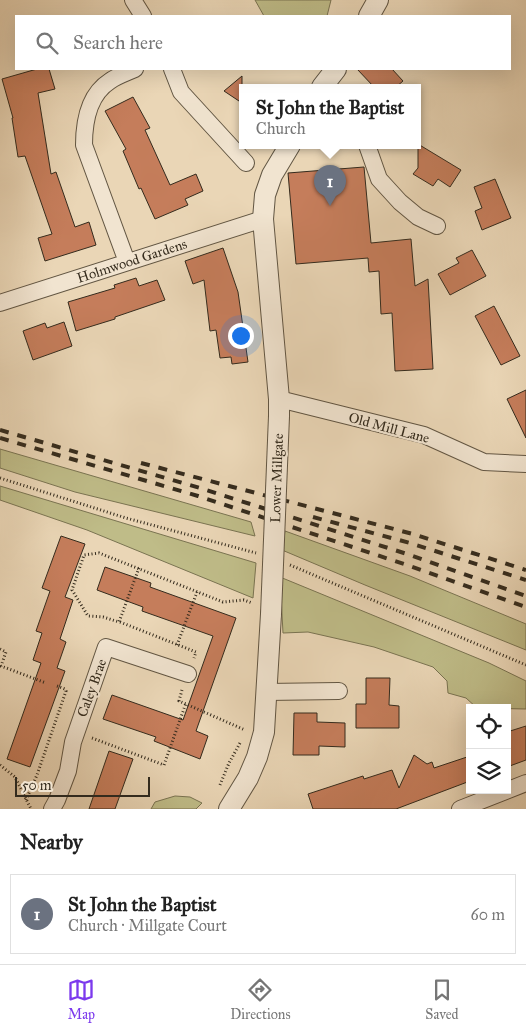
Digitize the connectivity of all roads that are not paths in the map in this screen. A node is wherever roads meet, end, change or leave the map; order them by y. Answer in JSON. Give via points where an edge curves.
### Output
{"nodes":[{"id":1,"x":133,"y":0,"type":"edge"},
{"id":2,"x":378,"y":0,"type":"edge"},
{"id":3,"x":142,"y":15,"type":"edge"},
{"id":4,"x":370,"y":15,"type":"edge"},
{"id":5,"x":133,"y":70,"type":"edge"},
{"id":6,"x":172,"y":70,"type":"edge"},
{"id":7,"x":335,"y":70,"type":"edge"},
{"id":8,"x":324,"y":84,"type":"edge"},
{"id":9,"x":288,"y":149,"type":"edge"},
{"id":10,"x":368,"y":149,"type":"edge"},
{"id":11,"x":246,"y":163,"type":"dead end"},
{"id":12,"x":264,"y":219,"type":"junction"},
{"id":13,"x":437,"y":226,"type":"dead end"},
{"id":14,"x":127,"y":262,"type":"junction"},
{"id":15,"x":0,"y":303,"type":"edge"},
{"id":16,"x":279,"y":408,"type":"junction"},
{"id":17,"x":526,"y":464,"type":"edge"},
{"id":18,"x":188,"y":674,"type":"road end"},
{"id":19,"x":339,"y":691,"type":"dead end"},
{"id":20,"x":266,"y":692,"type":"junction"},
{"id":21,"x":526,"y":783,"type":"edge"},
{"id":22,"x":52,"y":809,"type":"edge"},
{"id":23,"x":229,"y":809,"type":"edge"},
{"id":24,"x":460,"y":809,"type":"edge"}],
"edges":[{"from":1,"to":3,"type":"street"},
{"from":2,"to":4,"type":"street"},
{"from":5,"to":14,"type":"street","via":[[108,82],[97,93],[88,110],[84,129],[84,145]]},
{"from":6,"to":11,"type":"street","via":[[181,92]]},
{"from":7,"to":8,"type":"street"},
{"from":9,"to":12,"type":"street","name":"Lower Millgate","via":[[265,196]]},
{"from":10,"to":13,"type":"street","via":[[379,179],[418,217]]},
{"from":12,"to":14,"type":"street","name":"Holmwood Gardens"},
{"from":12,"to":16,"type":"street","name":"Lower Millgate"},
{"from":14,"to":15,"type":"street","name":"Holmwood Gardens"},
{"from":16,"to":17,"type":"street","name":"Old Mill Lane","via":[[424,435],[484,462]]},
{"from":16,"to":20,"type":"street","name":"Lower Millgate","bridge":true},
{"from":18,"to":22,"type":"street","name":"Caley Brae","via":[[106,648],[73,742],[68,771]]},
{"from":19,"to":20,"type":"street"},
{"from":20,"to":23,"type":"street","name":"Lower Millgate","via":[[264,732],[257,757]]},
{"from":21,"to":24,"type":"street"}]}
